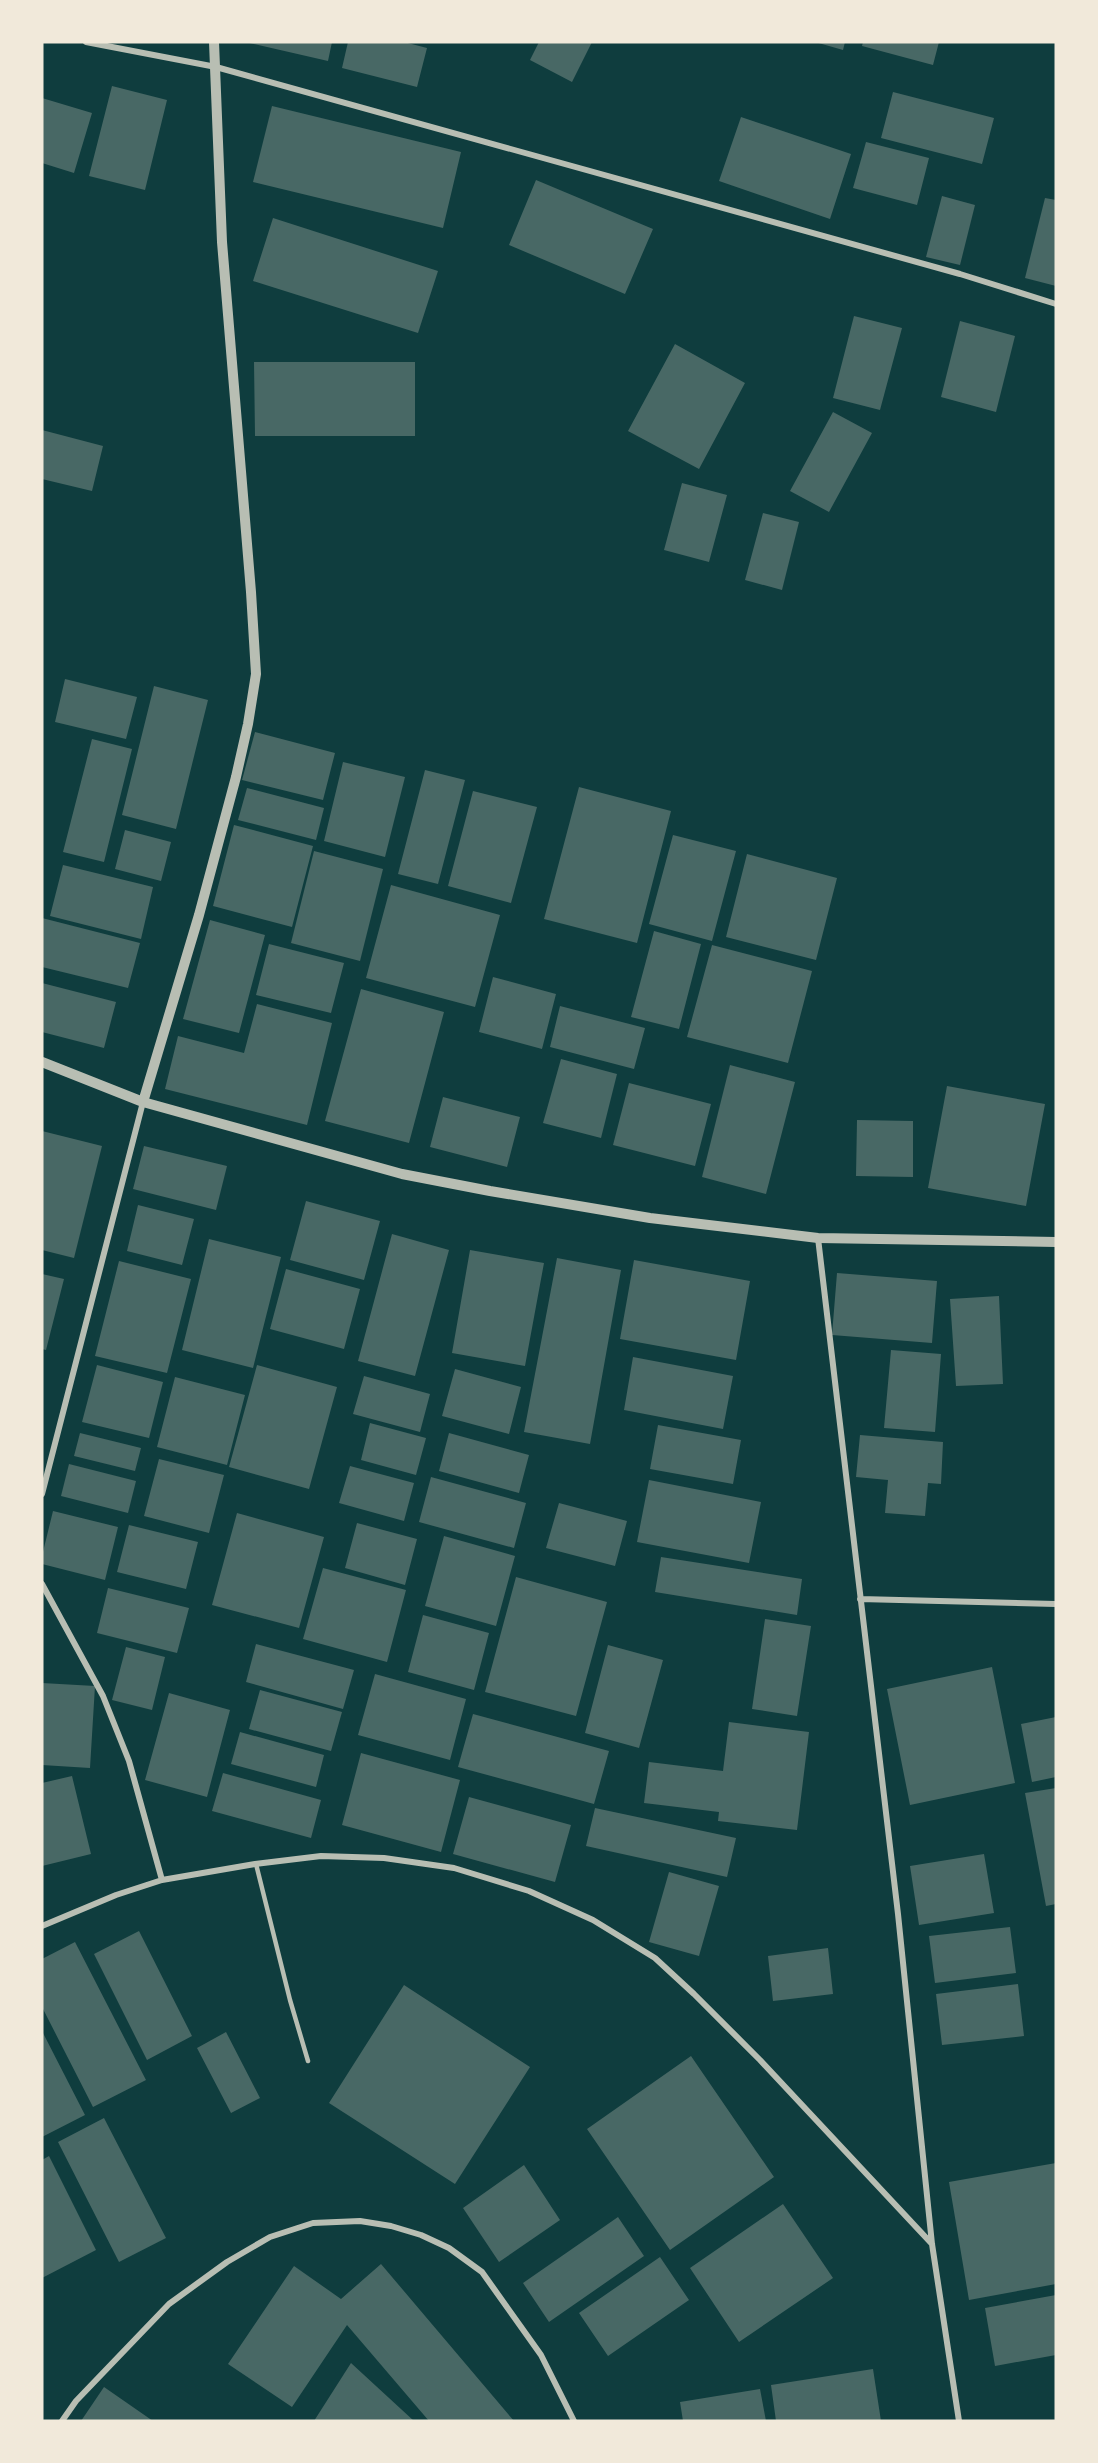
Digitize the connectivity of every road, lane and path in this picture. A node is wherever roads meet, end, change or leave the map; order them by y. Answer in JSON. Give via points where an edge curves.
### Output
{"nodes":[{"id":1,"x":86,"y":42,"type":"edge"},
{"id":2,"x":214,"y":42,"type":"edge"},
{"id":3,"x":216,"y":67,"type":"junction"},
{"id":4,"x":1056,"y":304,"type":"edge"},
{"id":5,"x":42,"y":1062,"type":"edge"},
{"id":6,"x":143,"y":1102,"type":"junction"},
{"id":7,"x":818,"y":1238,"type":"junction"},
{"id":8,"x":1056,"y":1242,"type":"edge"},
{"id":9,"x":42,"y":1494,"type":"edge"},
{"id":10,"x":42,"y":1584,"type":"edge"},
{"id":11,"x":860,"y":1599,"type":"junction"},
{"id":12,"x":1056,"y":1604,"type":"edge"},
{"id":13,"x":256,"y":1864,"type":"junction"},
{"id":14,"x":162,"y":1880,"type":"junction"},
{"id":15,"x":42,"y":1926,"type":"edge"},
{"id":16,"x":308,"y":2061,"type":"dead end"},
{"id":17,"x":932,"y":2244,"type":"junction"},
{"id":18,"x":62,"y":2421,"type":"edge"},
{"id":19,"x":574,"y":2421,"type":"edge"},
{"id":20,"x":959,"y":2421,"type":"edge"}],
"edges":[{"from":1,"to":3,"type":"street"},
{"from":2,"to":3,"type":"street"},
{"from":3,"to":4,"type":"street"},
{"from":3,"to":6,"type":"street","via":[[222,242],[256,674],[236,777]]},
{"from":5,"to":6,"type":"street"},
{"from":6,"to":7,"type":"street","via":[[402,1174],[650,1218]]},
{"from":6,"to":9,"type":"street"},
{"from":7,"to":8,"type":"street"},
{"from":7,"to":11,"type":"street"},
{"from":10,"to":14,"type":"street","via":[[103,1696],[129,1761]]},
{"from":11,"to":12,"type":"street"},
{"from":11,"to":17,"type":"street"},
{"from":13,"to":14,"type":"street"},
{"from":13,"to":16,"type":"lane"},
{"from":13,"to":17,"type":"street","via":[[321,1856],[384,1858],[454,1868],[529,1891],[593,1920],[655,1958],[694,1994]]},
{"from":14,"to":15,"type":"street"},
{"from":17,"to":20,"type":"street"},
{"from":18,"to":19,"type":"street","via":[[76,2401],[169,2304],[227,2262],[270,2237],[313,2223],[360,2221],[421,2235],[449,2248],[482,2272],[541,2355]]}]}
